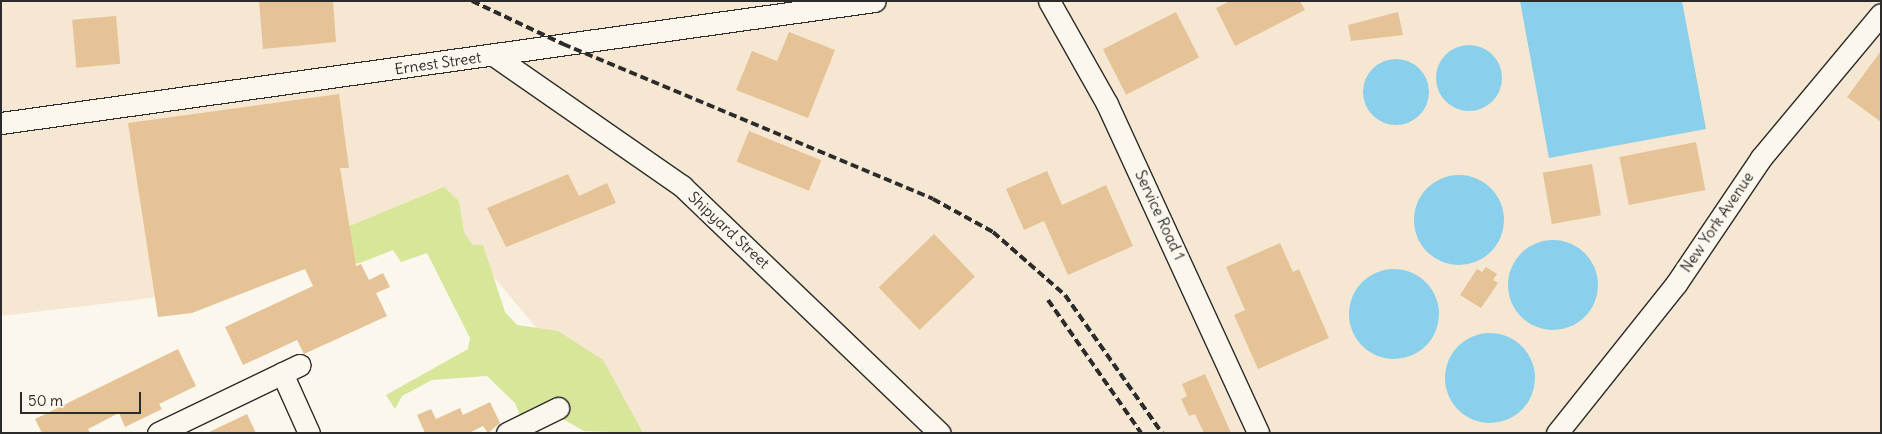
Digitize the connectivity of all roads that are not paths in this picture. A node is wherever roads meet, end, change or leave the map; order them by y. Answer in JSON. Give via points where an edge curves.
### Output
{"nodes":[{"id":1,"x":875,"y":1,"type":"edge"},
{"id":2,"x":1050,"y":2,"type":"edge"},
{"id":3,"x":1881,"y":14,"type":"edge"},
{"id":4,"x":495,"y":56,"type":"junction"},
{"id":5,"x":1,"y":122,"type":"edge"},
{"id":6,"x":558,"y":408,"type":"dead end"},
{"id":7,"x":158,"y":433,"type":"edge"},
{"id":8,"x":309,"y":433,"type":"edge"},
{"id":9,"x":507,"y":433,"type":"edge"},
{"id":10,"x":940,"y":433,"type":"edge"},
{"id":11,"x":1258,"y":433,"type":"edge"},
{"id":12,"x":1557,"y":433,"type":"edge"}],
"edges":[{"from":1,"to":4,"type":"street","name":"Ernest Street"},
{"from":2,"to":11,"type":"street","name":"Service Road 1","via":[[1107,104]]},
{"from":3,"to":12,"type":"street","name":"New York Avenue","via":[[1761,158],[1676,284]]},
{"from":4,"to":5,"type":"street","name":"Ernest Street"},
{"from":4,"to":10,"type":"street","name":"Shipyard Street","via":[[682,186]]},
{"from":6,"to":9,"type":"street"},
{"from":7,"to":8,"type":"street","via":[[291,369]]}]}
